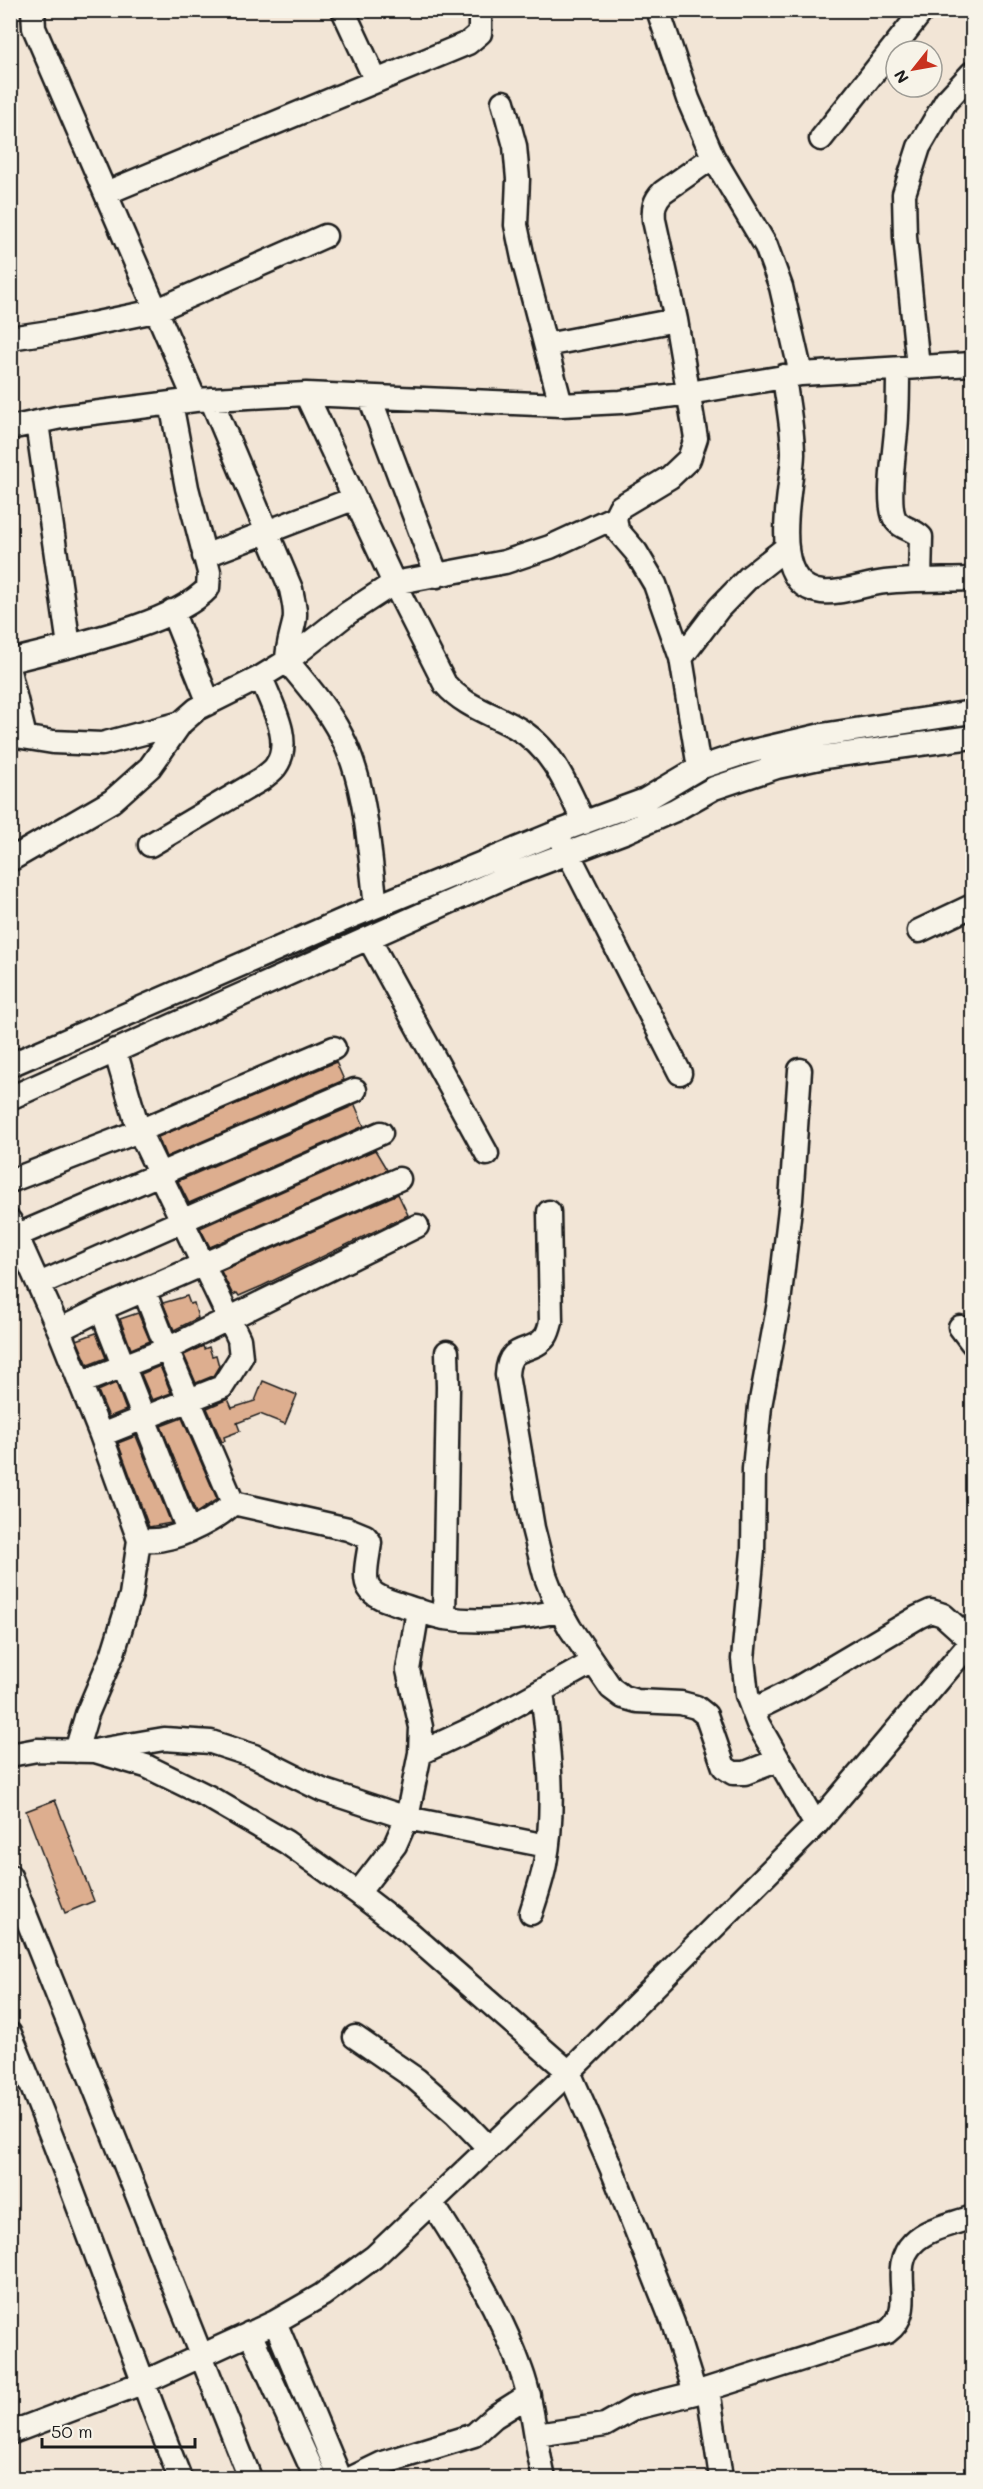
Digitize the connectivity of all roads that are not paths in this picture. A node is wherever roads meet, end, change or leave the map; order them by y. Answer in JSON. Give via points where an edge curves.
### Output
{"nodes":[{"id":1,"x":33,"y":10,"type":"edge"},
{"id":2,"x":343,"y":10,"type":"edge"},
{"id":3,"x":477,"y":10,"type":"edge"},
{"id":4,"x":658,"y":10,"type":"edge"},
{"id":5,"x":923,"y":10,"type":"edge"},
{"id":6,"x":972,"y":73,"type":"edge"},
{"id":7,"x":376,"y":81,"type":"junction"},
{"id":8,"x":503,"y":102,"type":"dead end"},
{"id":9,"x":821,"y":139,"type":"dead end"},
{"id":10,"x":713,"y":157,"type":"junction"},
{"id":11,"x":106,"y":193,"type":"junction"},
{"id":12,"x":325,"y":236,"type":"dead end"},
{"id":13,"x":155,"y":311,"type":"junction"},
{"id":14,"x":676,"y":320,"type":"junction"},
{"id":15,"x":10,"y":338,"type":"edge"},
{"id":16,"x":546,"y":345,"type":"junction"},
{"id":17,"x":972,"y":364,"type":"edge"},
{"id":18,"x":908,"y":368,"type":"junction"},
{"id":19,"x":792,"y":375,"type":"junction"},
{"id":20,"x":689,"y":393,"type":"junction"},
{"id":21,"x":306,"y":394,"type":"junction"},
{"id":22,"x":370,"y":398,"type":"junction"},
{"id":23,"x":203,"y":400,"type":"junction"},
{"id":24,"x":171,"y":403,"type":"junction"},
{"id":25,"x":561,"y":405,"type":"junction"},
{"id":26,"x":37,"y":423,"type":"junction"},
{"id":27,"x":10,"y":428,"type":"edge"},
{"id":28,"x":353,"y":499,"type":"junction"},
{"id":29,"x":615,"y":517,"type":"junction"},
{"id":30,"x":266,"y":530,"type":"junction"},
{"id":31,"x":787,"y":547,"type":"junction"},
{"id":32,"x":204,"y":555,"type":"junction"},
{"id":33,"x":437,"y":576,"type":"junction"},
{"id":34,"x":972,"y":579,"type":"edge"},
{"id":35,"x":920,"y":580,"type":"junction"},
{"id":36,"x":394,"y":583,"type":"junction"},
{"id":37,"x":172,"y":611,"type":"junction"},
{"id":38,"x":69,"y":646,"type":"junction"},
{"id":39,"x":681,"y":658,"type":"junction"},
{"id":40,"x":10,"y":661,"type":"edge"},
{"id":41,"x":287,"y":661,"type":"junction"},
{"id":42,"x":10,"y":675,"type":"edge"},
{"id":43,"x":261,"y":677,"type":"junction"},
{"id":44,"x":209,"y":703,"type":"junction"},
{"id":45,"x":972,"y":712,"type":"edge"},
{"id":46,"x":181,"y":723,"type":"junction"},
{"id":47,"x":18,"y":736,"type":"edge"},
{"id":48,"x":972,"y":737,"type":"edge"},
{"id":49,"x":699,"y":768,"type":"junction"},
{"id":50,"x":584,"y":823,"type":"junction"},
{"id":51,"x":563,"y":842,"type":"junction"},
{"id":52,"x":150,"y":845,"type":"dead end"},
{"id":53,"x":10,"y":860,"type":"edge"},
{"id":54,"x":376,"y":906,"type":"junction"},
{"id":55,"x":972,"y":906,"type":"edge"},
{"id":56,"x":919,"y":931,"type":"dead end"},
{"id":57,"x":369,"y":939,"type":"junction"},
{"id":58,"x":334,"y":1048,"type":"dead end"},
{"id":59,"x":115,"y":1050,"type":"junction"},
{"id":60,"x":10,"y":1065,"type":"edge"},
{"id":61,"x":800,"y":1070,"type":"dead end"},
{"id":62,"x":680,"y":1073,"type":"dead end"},
{"id":63,"x":355,"y":1090,"type":"dead end"},
{"id":64,"x":10,"y":1098,"type":"edge"},
{"id":65,"x":139,"y":1131,"type":"junction"},
{"id":66,"x":381,"y":1133,"type":"dead end"},
{"id":67,"x":487,"y":1154,"type":"dead end"},
{"id":68,"x":158,"y":1176,"type":"junction"},
{"id":69,"x":399,"y":1179,"type":"dead end"},
{"id":70,"x":10,"y":1181,"type":"edge"},
{"id":71,"x":549,"y":1212,"type":"dead end"},
{"id":72,"x":183,"y":1221,"type":"junction"},
{"id":73,"x":417,"y":1226,"type":"dead end"},
{"id":74,"x":14,"y":1228,"type":"edge"},
{"id":75,"x":204,"y":1265,"type":"junction"},
{"id":76,"x":39,"y":1284,"type":"junction"},
{"id":77,"x":144,"y":1290,"type":"junction"},
{"id":78,"x":101,"y":1309,"type":"junction"},
{"id":79,"x":228,"y":1318,"type":"junction"},
{"id":80,"x":59,"y":1330,"type":"junction"},
{"id":81,"x":167,"y":1349,"type":"junction"},
{"id":82,"x":447,"y":1352,"type":"dead end"},
{"id":83,"x":124,"y":1366,"type":"junction"},
{"id":84,"x":80,"y":1383,"type":"junction"},
{"id":85,"x":189,"y":1401,"type":"junction"},
{"id":86,"x":146,"y":1418,"type":"junction"},
{"id":87,"x":101,"y":1435,"type":"junction"},
{"id":88,"x":233,"y":1503,"type":"junction"},
{"id":89,"x":188,"y":1530,"type":"junction"},
{"id":90,"x":139,"y":1540,"type":"junction"},
{"id":91,"x":418,"y":1610,"type":"junction"},
{"id":92,"x":560,"y":1611,"type":"junction"},
{"id":93,"x":444,"y":1618,"type":"junction"},
{"id":94,"x":972,"y":1641,"type":"edge"},
{"id":95,"x":593,"y":1662,"type":"junction"},
{"id":96,"x":542,"y":1692,"type":"junction"},
{"id":97,"x":753,"y":1710,"type":"junction"},
{"id":98,"x":85,"y":1751,"type":"junction"},
{"id":99,"x":420,"y":1753,"type":"junction"},
{"id":100,"x":10,"y":1755,"type":"edge"},
{"id":101,"x":779,"y":1760,"type":"junction"},
{"id":102,"x":407,"y":1818,"type":"junction"},
{"id":103,"x":816,"y":1825,"type":"junction"},
{"id":104,"x":547,"y":1846,"type":"junction"},
{"id":105,"x":10,"y":1876,"type":"edge"},
{"id":106,"x":358,"y":1893,"type":"junction"},
{"id":107,"x":531,"y":1913,"type":"dead end"},
{"id":108,"x":10,"y":2034,"type":"edge"},
{"id":109,"x":355,"y":2037,"type":"dead end"},
{"id":110,"x":569,"y":2072,"type":"junction"},
{"id":111,"x":489,"y":2148,"type":"junction"},
{"id":112,"x":432,"y":2203,"type":"junction"},
{"id":113,"x":972,"y":2217,"type":"edge"},
{"id":114,"x":275,"y":2322,"type":"junction"},
{"id":115,"x":250,"y":2333,"type":"junction"},
{"id":116,"x":202,"y":2354,"type":"junction"},
{"id":117,"x":142,"y":2383,"type":"junction"},
{"id":118,"x":702,"y":2391,"type":"junction"},
{"id":119,"x":529,"y":2395,"type":"junction"},
{"id":120,"x":10,"y":2433,"type":"edge"},
{"id":121,"x":536,"y":2435,"type":"junction"},
{"id":122,"x":180,"y":2478,"type":"edge"},
{"id":123,"x":250,"y":2478,"type":"edge"},
{"id":124,"x":316,"y":2478,"type":"edge"},
{"id":125,"x":340,"y":2478,"type":"edge"},
{"id":126,"x":352,"y":2478,"type":"edge"},
{"id":127,"x":544,"y":2478,"type":"edge"},
{"id":128,"x":721,"y":2478,"type":"edge"}],
"edges":[{"from":1,"to":11,"type":"street","via":[[34,28]]},
{"from":2,"to":7,"type":"street"},
{"from":3,"to":7,"type":"street","via":[[480,33],[468,43]]},
{"from":4,"to":10,"type":"street","via":[[688,99]]},
{"from":5,"to":9,"type":"street"},
{"from":6,"to":18,"type":"street","via":[[946,101],[919,147],[904,194]]},
{"from":7,"to":11,"type":"street"},
{"from":8,"to":16,"type":"street","via":[[515,146],[516,225]]},
{"from":10,"to":14,"type":"street","via":[[663,192],[653,207]]},
{"from":10,"to":19,"type":"street","via":[[766,246],[781,287]]},
{"from":11,"to":13,"type":"street"},
{"from":12,"to":13,"type":"street"},
{"from":13,"to":15,"type":"street"},
{"from":13,"to":23,"type":"street"},
{"from":14,"to":16,"type":"street"},
{"from":14,"to":20,"type":"street"},
{"from":16,"to":25,"type":"street"},
{"from":17,"to":18,"type":"street"},
{"from":18,"to":19,"type":"street"},
{"from":18,"to":35,"type":"street","via":[[897,416],[893,516],[898,524],[921,537]]},
{"from":19,"to":20,"type":"street"},
{"from":19,"to":31,"type":"street","via":[[793,452]]},
{"from":20,"to":25,"type":"street"},
{"from":20,"to":29,"type":"street","via":[[696,438],[689,459],[669,477],[620,507]]},
{"from":21,"to":22,"type":"street"},
{"from":21,"to":23,"type":"street"},
{"from":21,"to":28,"type":"street"},
{"from":22,"to":25,"type":"street"},
{"from":22,"to":33,"type":"street"},
{"from":23,"to":24,"type":"street"},
{"from":23,"to":30,"type":"street"},
{"from":24,"to":26,"type":"street"},
{"from":24,"to":32,"type":"street"},
{"from":26,"to":27,"type":"street"},
{"from":26,"to":38,"type":"street"},
{"from":28,"to":30,"type":"street"},
{"from":28,"to":36,"type":"street"},
{"from":29,"to":33,"type":"street","via":[[506,562]]},
{"from":29,"to":39,"type":"street","via":[[617,530],[655,584]]},
{"from":30,"to":32,"type":"street"},
{"from":30,"to":41,"type":"street","via":[[291,589],[295,609]]},
{"from":31,"to":35,"type":"street","via":[[789,566],[797,581],[808,589],[825,592]]},
{"from":31,"to":39,"type":"street","via":[[749,577],[719,608]]},
{"from":32,"to":37,"type":"street","via":[[208,588],[199,598]]},
{"from":33,"to":36,"type":"street"},
{"from":34,"to":35,"type":"street"},
{"from":36,"to":41,"type":"street","via":[[348,612]]},
{"from":36,"to":50,"type":"street","via":[[445,684],[455,696],[516,727],[540,744],[561,772]]},
{"from":37,"to":38,"type":"street","via":[[108,636]]},
{"from":37,"to":44,"type":"street"},
{"from":38,"to":40,"type":"street"},
{"from":39,"to":49,"type":"street"},
{"from":41,"to":43,"type":"street"},
{"from":41,"to":54,"type":"street","via":[[320,700],[342,736],[357,777]]},
{"from":42,"to":47,"type":"street"},
{"from":43,"to":44,"type":"street"},
{"from":43,"to":52,"type":"street","via":[[281,732],[283,748],[276,766],[262,779]]},
{"from":44,"to":46,"type":"street"},
{"from":45,"to":49,"type":"street","via":[[822,735]]},
{"from":46,"to":47,"type":"street","via":[[102,744]]},
{"from":46,"to":53,"type":"street","via":[[150,767],[112,801]]},
{"from":48,"to":51,"type":"street","via":[[777,767],[714,788],[627,831]]},
{"from":49,"to":50,"type":"street","via":[[645,800]]},
{"from":50,"to":51,"type":"street"},
{"from":51,"to":54,"type":"street"},
{"from":51,"to":57,"type":"street","via":[[510,875]]},
{"from":51,"to":62,"type":"street"},
{"from":54,"to":60,"type":"street"},
{"from":55,"to":56,"type":"street"},
{"from":57,"to":59,"type":"street"},
{"from":57,"to":67,"type":"street"},
{"from":58,"to":65,"type":"street"},
{"from":59,"to":64,"type":"street"},
{"from":59,"to":65,"type":"street"},
{"from":61,"to":97,"type":"street","via":[[791,1200],[754,1469],[753,1551],[743,1659],[747,1695]]},
{"from":63,"to":68,"type":"street"},
{"from":65,"to":68,"type":"street"},
{"from":65,"to":70,"type":"street"},
{"from":66,"to":72,"type":"street"},
{"from":68,"to":72,"type":"street"},
{"from":68,"to":74,"type":"street"},
{"from":69,"to":75,"type":"street"},
{"from":71,"to":92,"type":"street","via":[[551,1322],[546,1336],[536,1345],[513,1354],[507,1363],[507,1375],[533,1528],[545,1575]]},
{"from":72,"to":75,"type":"street"},
{"from":72,"to":76,"type":"street"},
{"from":73,"to":79,"type":"street"},
{"from":74,"to":76,"type":"street"},
{"from":75,"to":77,"type":"street"},
{"from":75,"to":79,"type":"street"},
{"from":76,"to":80,"type":"street"},
{"from":77,"to":78,"type":"street"},
{"from":77,"to":81,"type":"street"},
{"from":78,"to":80,"type":"street"},
{"from":78,"to":83,"type":"street"},
{"from":79,"to":81,"type":"street"},
{"from":79,"to":85,"type":"street","via":[[241,1357],[222,1387]]},
{"from":80,"to":84,"type":"street"},
{"from":81,"to":83,"type":"street"},
{"from":81,"to":85,"type":"street"},
{"from":82,"to":93,"type":"street"},
{"from":83,"to":84,"type":"street"},
{"from":83,"to":86,"type":"street"},
{"from":84,"to":87,"type":"street"},
{"from":85,"to":86,"type":"street"},
{"from":85,"to":88,"type":"street"},
{"from":86,"to":87,"type":"street"},
{"from":86,"to":89,"type":"street"},
{"from":87,"to":90,"type":"street"},
{"from":88,"to":89,"type":"street","via":[[224,1513]]},
{"from":88,"to":91,"type":"street","via":[[365,1536],[370,1542],[367,1586],[375,1595]]},
{"from":89,"to":90,"type":"street","via":[[164,1539]]},
{"from":90,"to":98,"type":"street","via":[[131,1595],[113,1653],[87,1714]]},
{"from":91,"to":93,"type":"street"},
{"from":91,"to":99,"type":"street","via":[[408,1670],[421,1727]]},
{"from":92,"to":93,"type":"street","via":[[482,1621]]},
{"from":92,"to":95,"type":"street"},
{"from":94,"to":97,"type":"street","via":[[943,1615],[932,1611]]},
{"from":94,"to":103,"type":"street"},
{"from":95,"to":96,"type":"street"},
{"from":95,"to":101,"type":"street","via":[[611,1688],[623,1697],[681,1703],[701,1711],[712,1729],[724,1767],[733,1773],[745,1773]]},
{"from":96,"to":99,"type":"street"},
{"from":96,"to":104,"type":"street","via":[[550,1755]]},
{"from":97,"to":101,"type":"street"},
{"from":98,"to":100,"type":"street","via":[[37,1750]]},
{"from":98,"to":102,"type":"street","via":[[164,1739],[211,1742],[254,1756],[322,1790]]},
{"from":98,"to":106,"type":"street","via":[[146,1766],[207,1796],[286,1842]]},
{"from":99,"to":102,"type":"street"},
{"from":101,"to":103,"type":"street"},
{"from":102,"to":104,"type":"street"},
{"from":102,"to":106,"type":"street","via":[[395,1845]]},
{"from":103,"to":110,"type":"street"},
{"from":104,"to":107,"type":"street"},
{"from":105,"to":116,"type":"street"},
{"from":106,"to":110,"type":"street","via":[[410,1933]]},
{"from":108,"to":117,"type":"street"},
{"from":109,"to":111,"type":"street","via":[[416,2079]]},
{"from":110,"to":111,"type":"street"},
{"from":110,"to":118,"type":"street"},
{"from":111,"to":112,"type":"street"},
{"from":112,"to":114,"type":"street","via":[[374,2257],[322,2295]]},
{"from":112,"to":119,"type":"street","via":[[471,2264],[521,2369]]},
{"from":113,"to":118,"type":"street","via":[[913,2242],[904,2255],[903,2312],[887,2332]]},
{"from":114,"to":115,"type":"street"},
{"from":114,"to":125,"type":"street"},
{"from":115,"to":116,"type":"street"},
{"from":115,"to":124,"type":"street"},
{"from":116,"to":117,"type":"street"},
{"from":116,"to":123,"type":"street"},
{"from":117,"to":120,"type":"street"},
{"from":117,"to":122,"type":"street"},
{"from":118,"to":121,"type":"street","via":[[634,2408],[599,2427]]},
{"from":118,"to":128,"type":"street"},
{"from":119,"to":121,"type":"street"},
{"from":119,"to":126,"type":"street","via":[[474,2435],[383,2463]]},
{"from":121,"to":127,"type":"street"}]}
